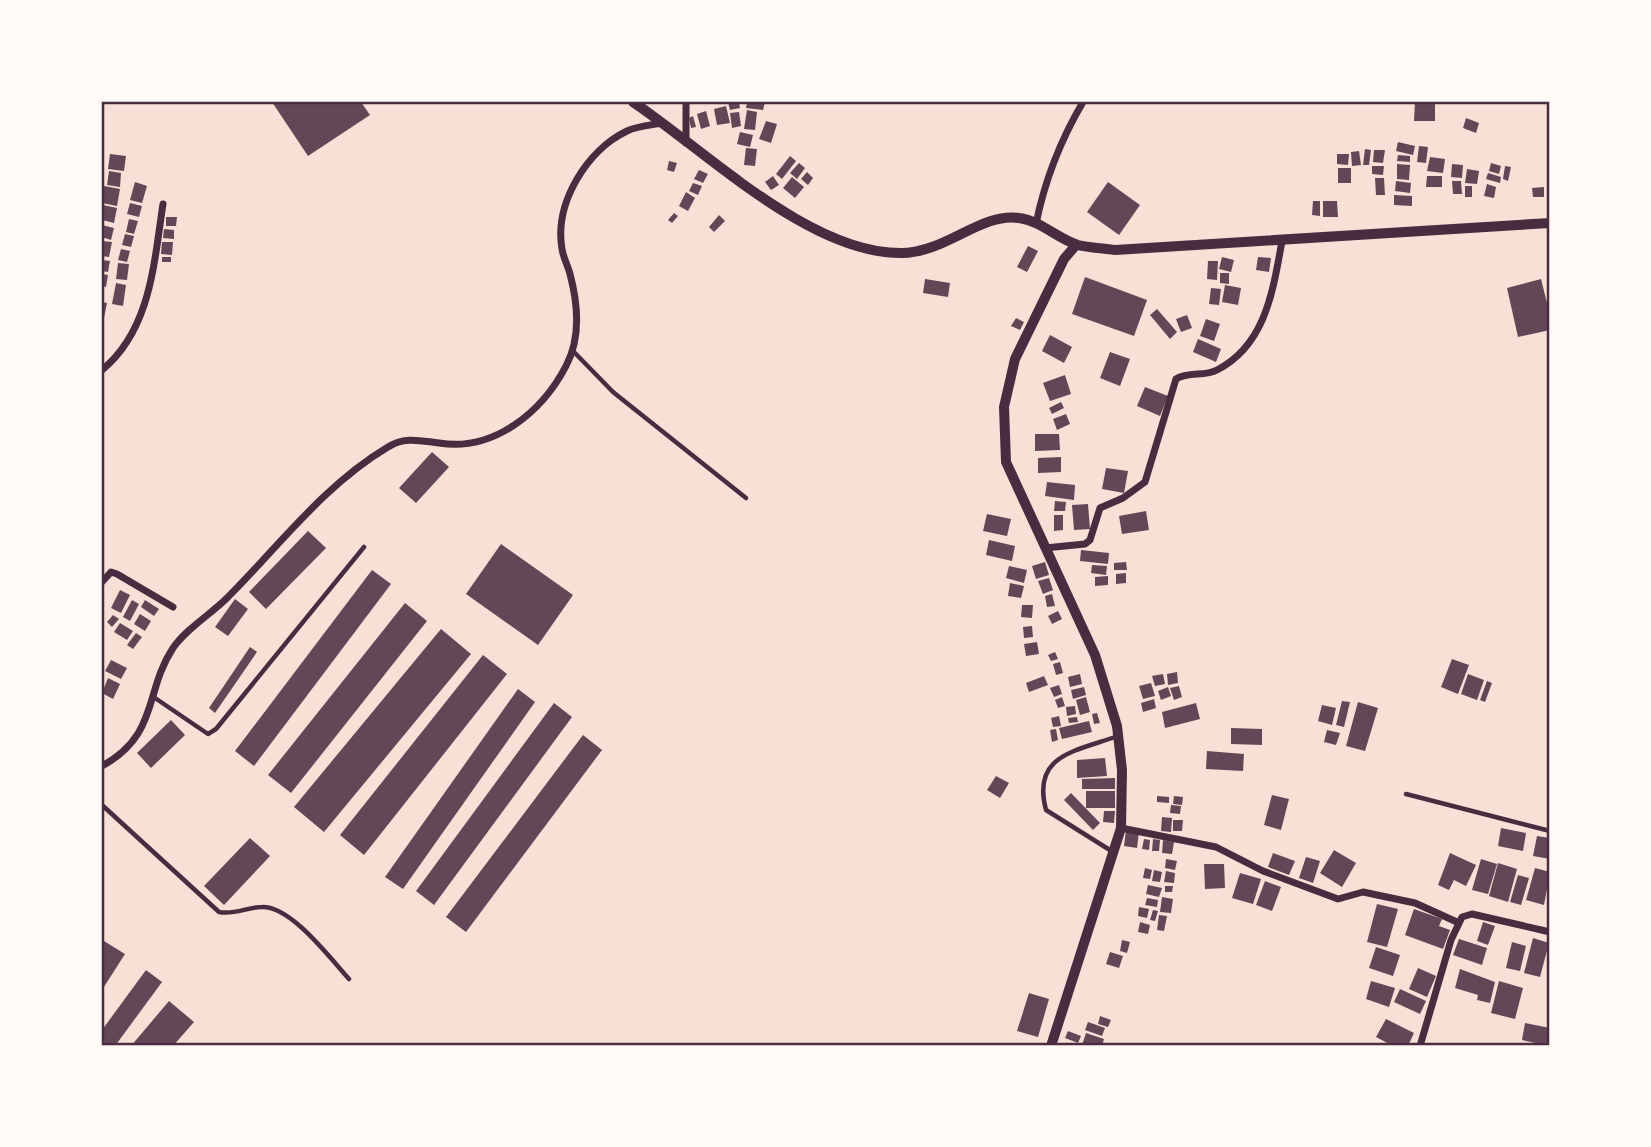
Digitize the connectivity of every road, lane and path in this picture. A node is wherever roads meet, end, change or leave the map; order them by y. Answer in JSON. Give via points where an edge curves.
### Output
{"nodes":[{"id":1,"x":633,"y":102,"type":"edge"},
{"id":2,"x":686,"y":102,"type":"edge"},
{"id":3,"x":1083,"y":102,"type":"edge"},
{"id":4,"x":663,"y":123,"type":"junction"},
{"id":5,"x":686,"y":144,"type":"junction"},
{"id":6,"x":163,"y":204,"type":"dead end"},
{"id":7,"x":1549,"y":223,"type":"edge"},
{"id":8,"x":1036,"y":224,"type":"junction"},
{"id":9,"x":1282,"y":241,"type":"junction"},
{"id":10,"x":1076,"y":244,"type":"junction"},
{"id":11,"x":573,"y":351,"type":"junction"},
{"id":12,"x":102,"y":370,"type":"edge"},
{"id":13,"x":746,"y":498,"type":"dead end"},
{"id":14,"x":364,"y":547,"type":"dead end"},
{"id":15,"x":1045,"y":548,"type":"junction"},
{"id":16,"x":102,"y":582,"type":"edge"},
{"id":17,"x":173,"y":607,"type":"dead end"},
{"id":18,"x":155,"y":698,"type":"junction"},
{"id":19,"x":1119,"y":736,"type":"junction"},
{"id":20,"x":102,"y":766,"type":"edge"},
{"id":21,"x":1406,"y":794,"type":"dead end"},
{"id":22,"x":102,"y":805,"type":"edge"},
{"id":23,"x":1121,"y":828,"type":"junction"},
{"id":24,"x":1549,"y":831,"type":"edge"},
{"id":25,"x":1114,"y":852,"type":"junction"},
{"id":26,"x":1457,"y":922,"type":"junction"},
{"id":27,"x":1549,"y":932,"type":"edge"},
{"id":28,"x":349,"y":979,"type":"dead end"},
{"id":29,"x":1051,"y":1045,"type":"edge"},
{"id":30,"x":1420,"y":1045,"type":"edge"}],
"edges":[{"from":1,"to":4,"type":"street"},
{"from":2,"to":5,"type":"street"},
{"from":3,"to":8,"type":"street","via":[[1044,183]]},
{"from":4,"to":5,"type":"street"},
{"from":4,"to":11,"type":"street","via":[[629,130],[599,149],[570,195],[561,248],[577,318]]},
{"from":5,"to":8,"type":"street","via":[[788,212],[857,248],[904,253],[928,250],[1003,219]]},
{"from":6,"to":12,"type":"street","via":[[149,294],[135,327]]},
{"from":7,"to":9,"type":"street"},
{"from":8,"to":10,"type":"street"},
{"from":9,"to":10,"type":"street","via":[[1115,250]]},
{"from":9,"to":15,"type":"street","via":[[1258,333],[1239,357],[1219,369],[1176,379],[1145,482],[1100,508],[1085,544]]},
{"from":10,"to":15,"type":"street","via":[[1064,259],[1015,359],[1004,407],[1006,462]]},
{"from":11,"to":13,"type":"lane","via":[[613,392]]},
{"from":11,"to":18,"type":"street","via":[[533,412],[511,429],[471,442],[439,444],[419,438],[390,445],[324,495],[251,574],[174,646]]},
{"from":14,"to":18,"type":"lane","via":[[216,729],[208,734],[199,730]]},
{"from":15,"to":19,"type":"street","via":[[1095,654]]},
{"from":16,"to":17,"type":"street","via":[[105,576],[117,574]]},
{"from":18,"to":20,"type":"street","via":[[132,742]]},
{"from":19,"to":23,"type":"street"},
{"from":19,"to":25,"type":"lane","via":[[1056,758],[1044,774],[1046,810]]},
{"from":21,"to":24,"type":"lane"},
{"from":22,"to":28,"type":"lane","via":[[219,912],[231,914],[264,906],[284,911]]},
{"from":23,"to":25,"type":"street"},
{"from":23,"to":26,"type":"street","via":[[1216,847],[1263,871],[1338,899],[1363,892],[1415,904]]},
{"from":25,"to":29,"type":"street"},
{"from":26,"to":27,"type":"street","via":[[1472,914]]},
{"from":26,"to":30,"type":"street"}]}
